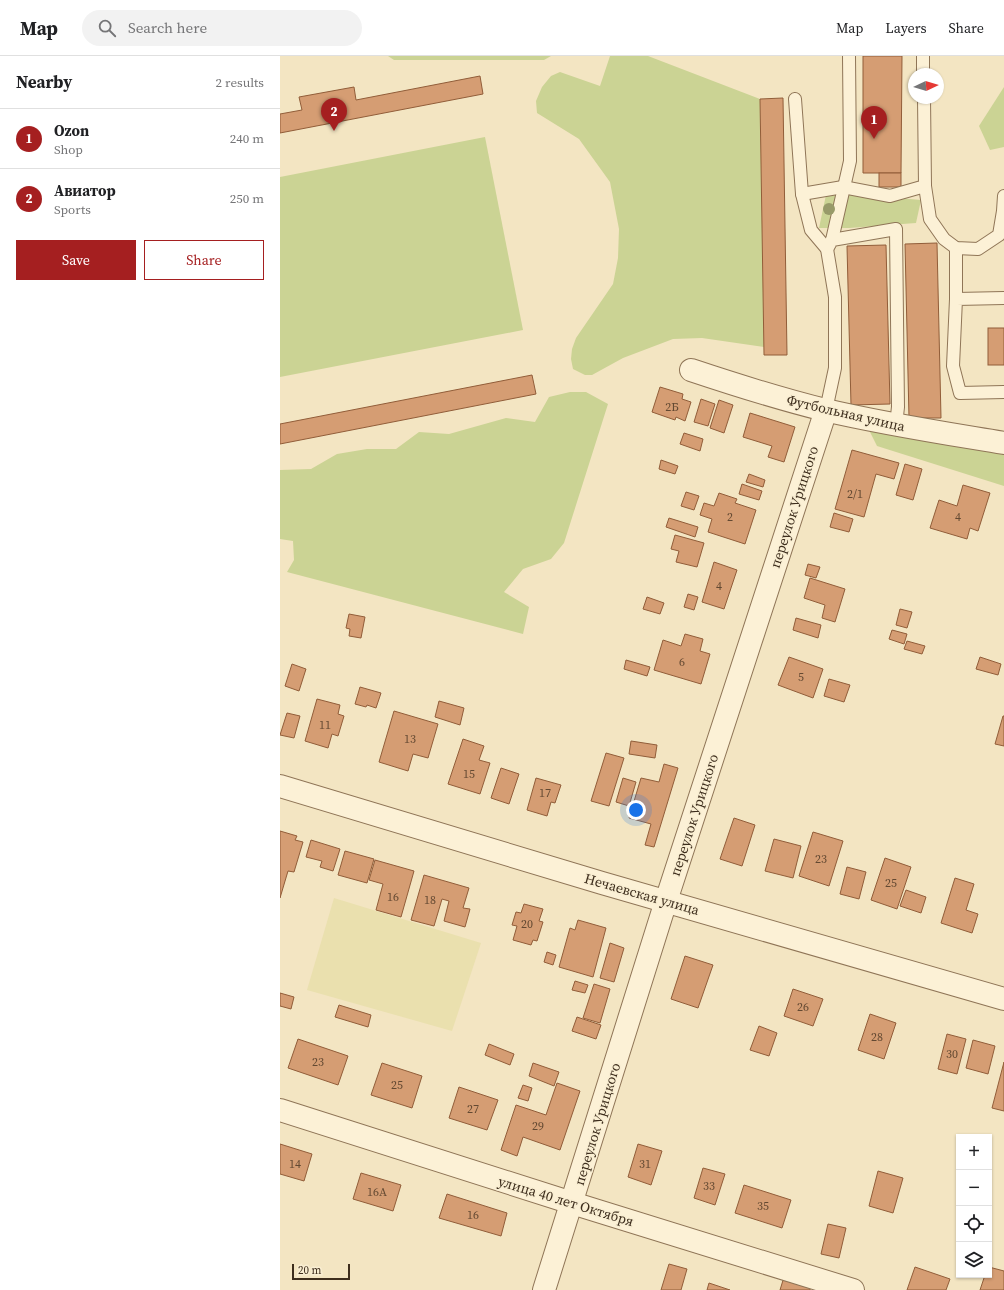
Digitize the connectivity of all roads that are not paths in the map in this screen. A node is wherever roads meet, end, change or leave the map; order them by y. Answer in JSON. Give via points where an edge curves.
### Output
{"nodes":[{"id":1,"x":849,"y":56,"type":"edge"},
{"id":2,"x":923,"y":56,"type":"edge"},
{"id":3,"x":923,"y":68,"type":"edge"},
{"id":4,"x":795,"y":99,"type":"dead end"},
{"id":5,"x":924,"y":104,"type":"edge"},
{"id":6,"x":925,"y":186,"type":"junction"},
{"id":7,"x":843,"y":187,"type":"junction"},
{"id":8,"x":802,"y":194,"type":"junction"},
{"id":9,"x":1004,"y":196,"type":"edge"},
{"id":10,"x":1003,"y":222,"type":"edge"},
{"id":11,"x":830,"y":244,"type":"junction"},
{"id":12,"x":956,"y":248,"type":"junction"},
{"id":13,"x":1004,"y":298,"type":"edge"},
{"id":14,"x":956,"y":299,"type":"junction"},
{"id":15,"x":691,"y":370,"type":"dead end"},
{"id":16,"x":1004,"y":392,"type":"edge"},
{"id":17,"x":826,"y":410,"type":"junction"},
{"id":18,"x":896,"y":425,"type":"junction"},
{"id":19,"x":1004,"y":443,"type":"edge"},
{"id":20,"x":280,"y":786,"type":"edge"},
{"id":21,"x":666,"y":901,"type":"junction"},
{"id":22,"x":1004,"y":999,"type":"edge"},
{"id":23,"x":280,"y":1110,"type":"edge"},
{"id":24,"x":572,"y":1203,"type":"junction"},
{"id":25,"x":544,"y":1290,"type":"edge"},
{"id":26,"x":853,"y":1290,"type":"edge"}],
"edges":[{"from":1,"to":7,"type":"lane","via":[[850,161]]},
{"from":2,"to":3,"type":"lane"},
{"from":4,"to":8,"type":"lane"},
{"from":5,"to":6,"type":"lane"},
{"from":6,"to":7,"type":"lane","via":[[890,196]]},
{"from":6,"to":12,"type":"lane","via":[[930,220],[944,239]]},
{"from":7,"to":8,"type":"lane"},
{"from":7,"to":11,"type":"lane"},
{"from":8,"to":11,"type":"lane","via":[[811,230]]},
{"from":9,"to":10,"type":"lane"},
{"from":10,"to":12,"type":"lane","via":[[998,234],[978,249]]},
{"from":11,"to":17,"type":"lane","via":[[835,297],[835,368]]},
{"from":11,"to":18,"type":"lane","via":[[896,229]]},
{"from":12,"to":14,"type":"lane"},
{"from":13,"to":14,"type":"lane"},
{"from":14,"to":16,"type":"lane","via":[[953,366],[960,393]]},
{"from":15,"to":17,"type":"street","name":"Футбольная улица","via":[[756,392]]},
{"from":17,"to":18,"type":"street","name":"Футбольная улица"},
{"from":17,"to":21,"type":"street","name":"переулок Урицкого"},
{"from":18,"to":19,"type":"street","name":"Футбольная улица"},
{"from":20,"to":21,"type":"street","name":"Нечаевская улица"},
{"from":21,"to":22,"type":"street","name":"Нечаевская улица"},
{"from":21,"to":24,"type":"street","name":"переулок Урицкого"},
{"from":23,"to":24,"type":"street","name":"улица 40 лет Октября"},
{"from":24,"to":25,"type":"street","name":"переулок Урицкого"},
{"from":24,"to":26,"type":"street","name":"улица 40 лет Октября"}]}
